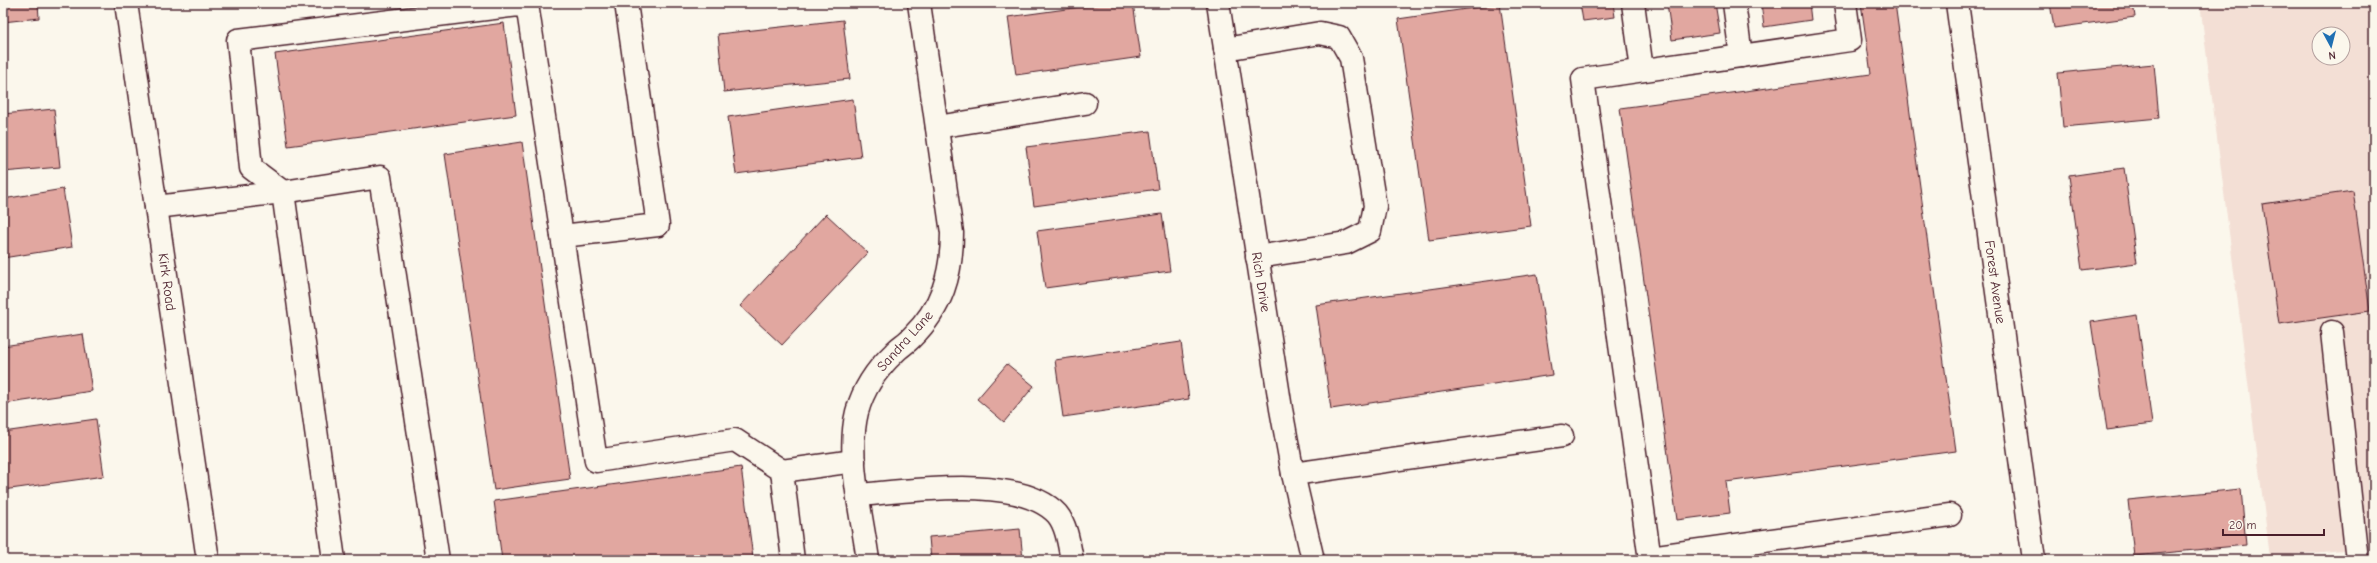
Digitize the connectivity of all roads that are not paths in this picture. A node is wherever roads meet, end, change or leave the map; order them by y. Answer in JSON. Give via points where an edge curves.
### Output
{"nodes":[{"id":1,"x":126,"y":3,"type":"edge"},
{"id":2,"x":626,"y":3,"type":"edge"},
{"id":3,"x":919,"y":3,"type":"edge"},
{"id":4,"x":1218,"y":3,"type":"edge"},
{"id":5,"x":1633,"y":3,"type":"edge"},
{"id":6,"x":1734,"y":3,"type":"edge"},
{"id":7,"x":1845,"y":3,"type":"edge"},
{"id":8,"x":1957,"y":3,"type":"edge"},
{"id":9,"x":533,"y":4,"type":"edge"},
{"id":10,"x":1225,"y":49,"type":"junction"},
{"id":11,"x":1741,"y":56,"type":"junction"},
{"id":12,"x":1642,"y":70,"type":"junction"},
{"id":13,"x":1085,"y":103,"type":"dead end"},
{"id":14,"x":936,"y":127,"type":"junction"},
{"id":15,"x":283,"y":192,"type":"junction"},
{"id":16,"x":156,"y":206,"type":"junction"},
{"id":17,"x":562,"y":236,"type":"junction"},
{"id":18,"x":1257,"y":257,"type":"junction"},
{"id":19,"x":2332,"y":332,"type":"dead end"},
{"id":20,"x":1562,"y":436,"type":"dead end"},
{"id":21,"x":854,"y":461,"type":"junction"},
{"id":22,"x":782,"y":471,"type":"junction"},
{"id":23,"x":1293,"y":474,"type":"junction"},
{"id":24,"x":859,"y":495,"type":"junction"},
{"id":25,"x":1950,"y":516,"type":"dead end"},
{"id":26,"x":1650,"y":558,"type":"edge"},
{"id":27,"x":208,"y":560,"type":"edge"},
{"id":28,"x":334,"y":560,"type":"edge"},
{"id":29,"x":438,"y":560,"type":"edge"},
{"id":30,"x":793,"y":560,"type":"edge"},
{"id":31,"x":868,"y":560,"type":"edge"},
{"id":32,"x":1072,"y":560,"type":"edge"},
{"id":33,"x":1313,"y":560,"type":"edge"},
{"id":34,"x":2034,"y":560,"type":"edge"},
{"id":35,"x":2358,"y":560,"type":"edge"}],
"edges":[{"from":1,"to":16,"type":"street","name":"Kirk Road"},
{"from":2,"to":17,"type":"street","via":[[658,226]]},
{"from":3,"to":14,"type":"street","name":"Sandra Lane"},
{"from":4,"to":10,"type":"street","name":"Rich Drive"},
{"from":5,"to":12,"type":"street"},
{"from":6,"to":11,"type":"street"},
{"from":7,"to":11,"type":"street","via":[[1850,40]]},
{"from":8,"to":34,"type":"street","name":"Forest Avenue"},
{"from":9,"to":15,"type":"street","via":[[238,40],[251,168]]},
{"from":9,"to":17,"type":"street"},
{"from":10,"to":18,"type":"street","name":"Rich Drive"},
{"from":10,"to":18,"type":"street","via":[[1320,33],[1339,37],[1351,58],[1375,206],[1370,231],[1346,243]]},
{"from":11,"to":12,"type":"street"},
{"from":12,"to":26,"type":"street","via":[[1583,79]]},
{"from":13,"to":14,"type":"street"},
{"from":14,"to":21,"type":"street","name":"Sandra Lane","via":[[952,233],[948,279],[940,301],[927,320],[878,370],[866,390],[855,427]]},
{"from":15,"to":16,"type":"street"},
{"from":15,"to":28,"type":"street"},
{"from":15,"to":29,"type":"street","via":[[380,177]]},
{"from":16,"to":27,"type":"street","name":"Kirk Road"},
{"from":17,"to":22,"type":"street","via":[[596,461],[735,440]]},
{"from":18,"to":23,"type":"street","name":"Rich Drive"},
{"from":19,"to":35,"type":"street"},
{"from":20,"to":23,"type":"street"},
{"from":21,"to":22,"type":"street"},
{"from":21,"to":24,"type":"street","name":"Sandra Lane"},
{"from":22,"to":30,"type":"street"},
{"from":23,"to":33,"type":"street","name":"Rich Drive"},
{"from":24,"to":31,"type":"street","name":"Sandra Lane"},
{"from":24,"to":32,"type":"street","via":[[965,488],[1022,494],[1036,498],[1057,515],[1068,537]]},
{"from":25,"to":26,"type":"street"}]}
